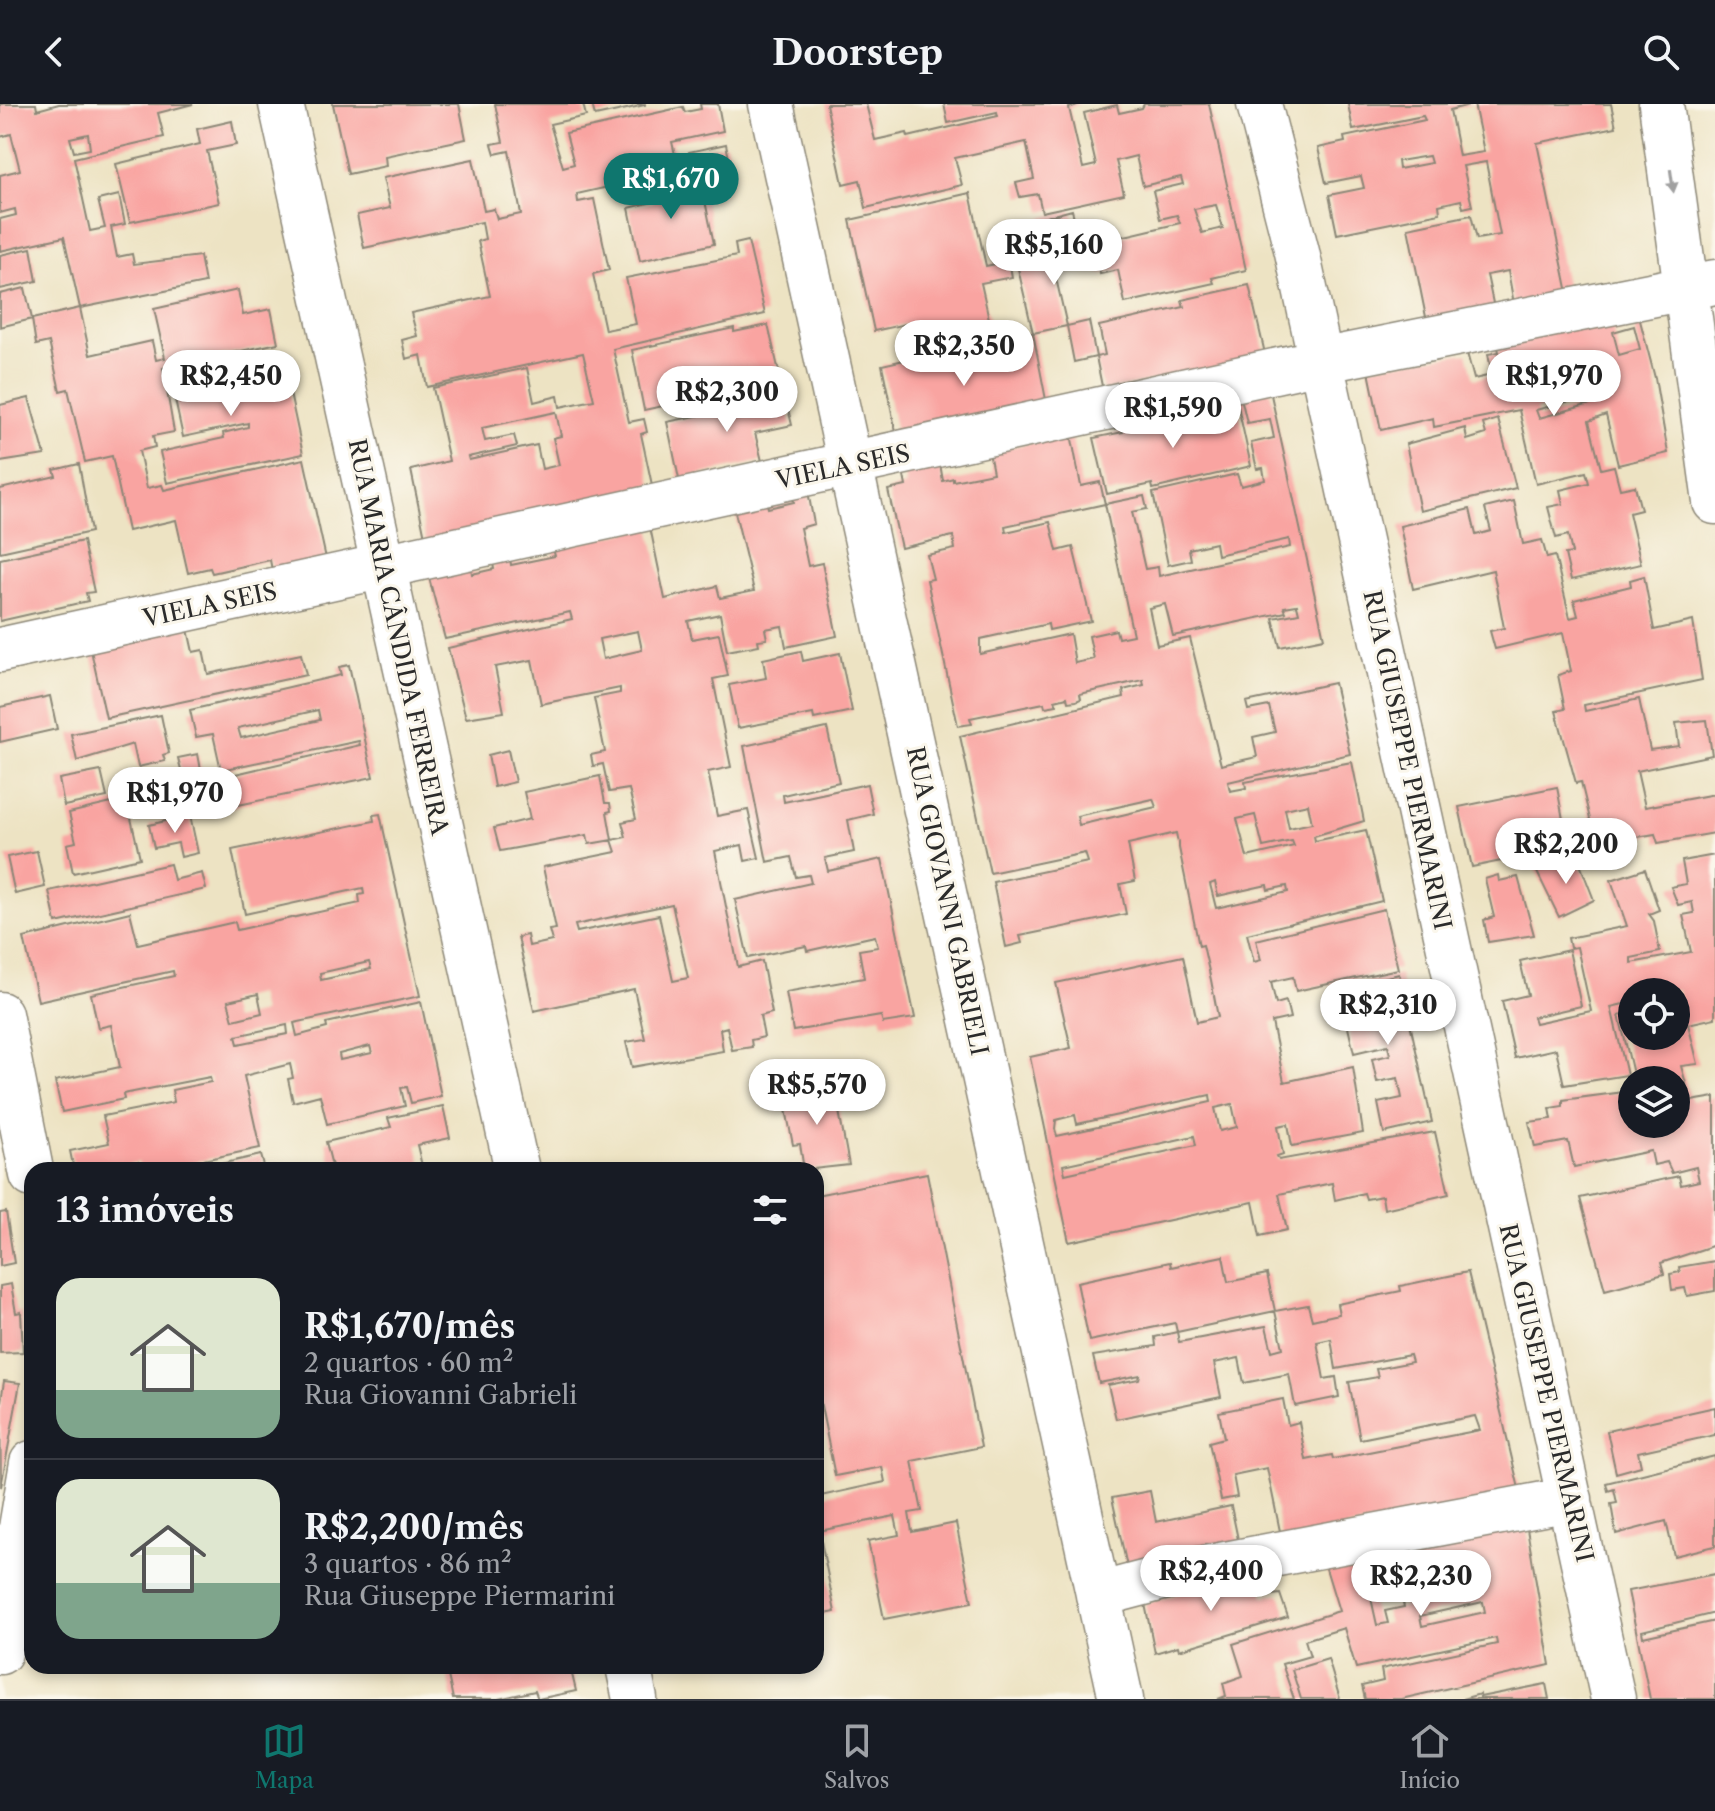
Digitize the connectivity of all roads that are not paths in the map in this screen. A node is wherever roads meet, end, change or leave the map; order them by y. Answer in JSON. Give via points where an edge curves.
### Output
{"nodes":[{"id":1,"x":281,"y":104,"type":"edge"},
{"id":2,"x":771,"y":104,"type":"edge"},
{"id":3,"x":1259,"y":104,"type":"edge"},
{"id":4,"x":1661,"y":104,"type":"edge"},
{"id":5,"x":1701,"y":284,"type":"edge"},
{"id":6,"x":1320,"y":361,"type":"junction"},
{"id":7,"x":853,"y":465,"type":"junction"},
{"id":8,"x":1715,"y":502,"type":"edge"},
{"id":9,"x":382,"y":567,"type":"junction"},
{"id":10,"x":0,"y":650,"type":"edge"},
{"id":11,"x":0,"y":1014,"type":"edge"},
{"id":12,"x":29,"y":1162,"type":"edge"},
{"id":13,"x":515,"y":1162,"type":"edge"},
{"id":14,"x":1570,"y":1499,"type":"junction"},
{"id":15,"x":24,"y":1510,"type":"edge"},
{"id":16,"x":1098,"y":1595,"type":"junction"},
{"id":17,"x":0,"y":1652,"type":"edge"},
{"id":18,"x":630,"y":1674,"type":"edge"},
{"id":19,"x":635,"y":1699,"type":"edge"},
{"id":20,"x":1121,"y":1699,"type":"edge"},
{"id":21,"x":1613,"y":1699,"type":"edge"}],
"edges":[{"from":1,"to":9,"type":"street","name":"RUA MARIA CÂNDIDA FERREIRA"},
{"from":2,"to":7,"type":"street","name":"RUA GIOVANNI GABRIELI"},
{"from":3,"to":6,"type":"street","name":"RUA GIUSEPPE PIERMARINI"},
{"from":4,"to":5,"type":"street","one_way":true},
{"from":5,"to":6,"type":"street","name":"VIELA SEIS"},
{"from":5,"to":8,"type":"street"},
{"from":6,"to":7,"type":"street","name":"VIELA SEIS"},
{"from":6,"to":14,"type":"street","name":"RUA GIUSEPPE PIERMARINI"},
{"from":7,"to":9,"type":"street","name":"VIELA SEIS"},
{"from":7,"to":16,"type":"street","name":"RUA GIOVANNI GABRIELI"},
{"from":9,"to":10,"type":"street","name":"VIELA SEIS"},
{"from":9,"to":13,"type":"street","name":"RUA MARIA CÂNDIDA FERREIRA"},
{"from":11,"to":12,"type":"street"},
{"from":14,"to":16,"type":"street","via":[[1193,1570]]},
{"from":14,"to":21,"type":"street","name":"RUA GIUSEPPE PIERMARINI"},
{"from":15,"to":17,"type":"street"},
{"from":16,"to":20,"type":"street","name":"RUA GIOVANNI GABRIELI"},
{"from":18,"to":19,"type":"street"}]}
